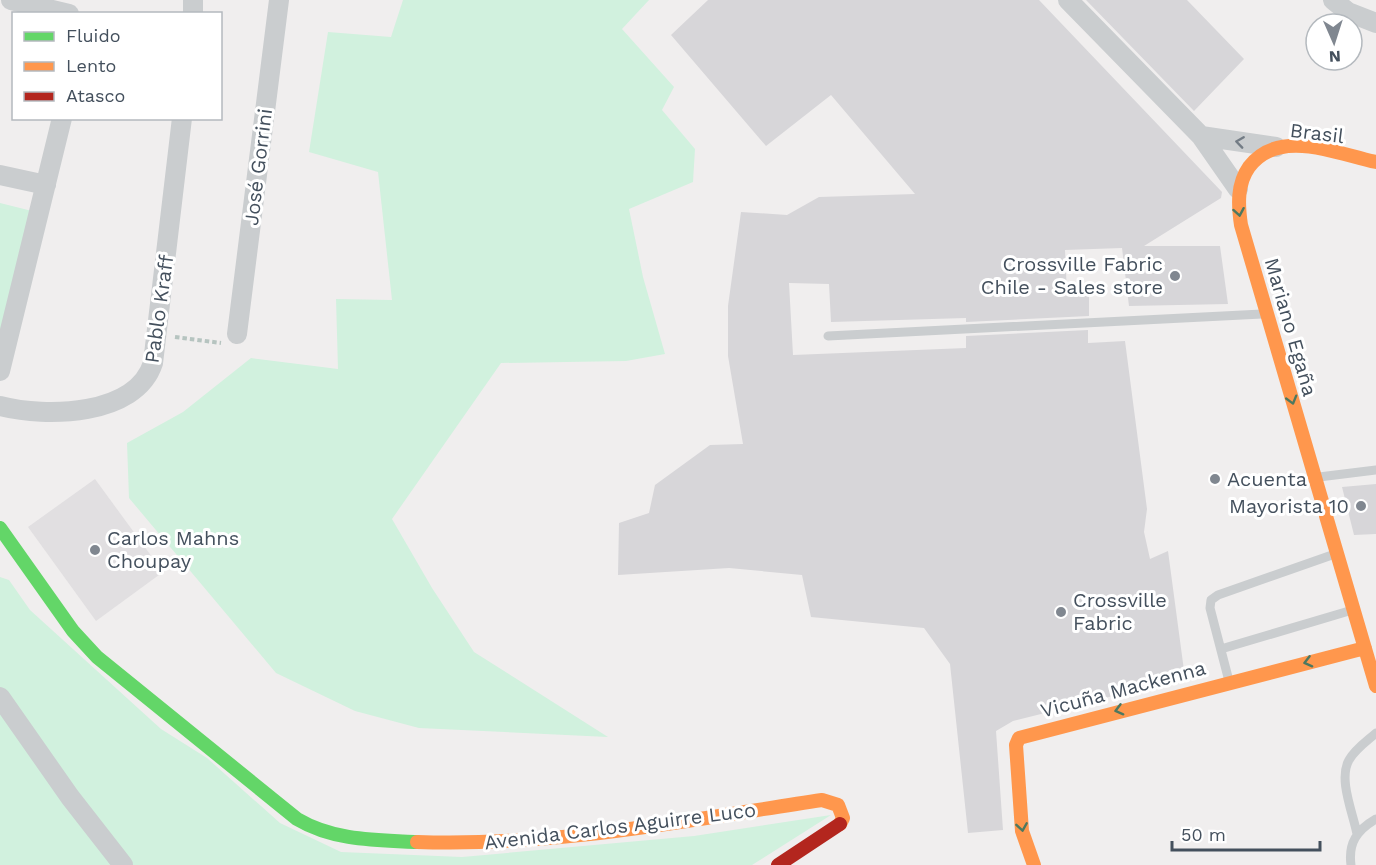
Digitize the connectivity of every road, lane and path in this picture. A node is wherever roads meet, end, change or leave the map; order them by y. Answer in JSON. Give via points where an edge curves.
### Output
{"nodes":[{"id":1,"x":11,"y":0,"type":"edge"},
{"id":2,"x":279,"y":0,"type":"edge"},
{"id":3,"x":1068,"y":0,"type":"edge"},
{"id":4,"x":1333,"y":0,"type":"edge"},
{"id":5,"x":61,"y":12,"type":"edge"},
{"id":6,"x":1376,"y":22,"type":"edge"},
{"id":7,"x":62,"y":120,"type":"edge"},
{"id":8,"x":182,"y":120,"type":"edge"},
{"id":9,"x":1201,"y":136,"type":"junction"},
{"id":10,"x":1279,"y":147,"type":"junction"},
{"id":11,"x":1376,"y":162,"type":"edge"},
{"id":12,"x":0,"y":175,"type":"edge"},
{"id":13,"x":46,"y":185,"type":"junction"},
{"id":14,"x":1238,"y":189,"type":"junction"},
{"id":15,"x":1267,"y":314,"type":"junction"},
{"id":16,"x":237,"y":334,"type":"joint"},
{"id":17,"x":157,"y":335,"type":"junction"},
{"id":18,"x":828,"y":336,"type":"dead end"},
{"id":19,"x":0,"y":371,"type":"edge"},
{"id":20,"x":0,"y":406,"type":"edge"},
{"id":21,"x":1376,"y":470,"type":"edge"},
{"id":22,"x":1315,"y":477,"type":"junction"},
{"id":23,"x":0,"y":528,"type":"edge"},
{"id":24,"x":1337,"y":553,"type":"junction"},
{"id":25,"x":1354,"y":609,"type":"junction"},
{"id":26,"x":1365,"y":648,"type":"junction"},
{"id":27,"x":1221,"y":649,"type":"junction"},
{"id":28,"x":1229,"y":681,"type":"junction"},
{"id":29,"x":1376,"y":686,"type":"edge"},
{"id":30,"x":0,"y":697,"type":"edge"},
{"id":31,"x":1376,"y":733,"type":"edge"},
{"id":32,"x":1376,"y":819,"type":"edge"},
{"id":33,"x":1357,"y":834,"type":"junction"},
{"id":34,"x":783,"y":864,"type":"edge"},
{"id":35,"x":123,"y":865,"type":"edge"},
{"id":36,"x":1034,"y":865,"type":"edge"},
{"id":37,"x":1351,"y":865,"type":"edge"}],
"edges":[{"from":1,"to":5,"type":"street"},
{"from":2,"to":16,"type":"street","name":"José Gorrini"},
{"from":3,"to":9,"type":"street"},
{"from":4,"to":6,"type":"street","via":[[1348,12]]},
{"from":7,"to":13,"type":"street"},
{"from":8,"to":17,"type":"street","name":"Pablo Kraff"},
{"from":10,"to":9,"type":"street","one_way":true},
{"from":9,"to":14,"type":"street"},
{"from":10,"to":11,"type":"street","name":"Brasil","via":[[1305,147]]},
{"from":10,"to":14,"type":"street","name":"Brasil","via":[[1255,159]]},
{"from":12,"to":13,"type":"street"},
{"from":13,"to":19,"type":"street"},
{"from":14,"to":15,"type":"street","name":"Mariano Egaña","one_way":true,"via":[[1238,212]]},
{"from":15,"to":18,"type":"lane"},
{"from":15,"to":22,"type":"street","name":"Mariano Egaña","one_way":true},
{"from":16,"to":17,"type":"path","via":[[222,343]]},
{"from":17,"to":20,"type":"street","name":"Pablo Kraff","via":[[150,374],[123,398],[57,413]]},
{"from":21,"to":22,"type":"lane"},
{"from":22,"to":24,"type":"street","name":"Mariano Egaña"},
{"from":23,"to":34,"type":"street","name":"Avenida Carlos Aguirre Luco","via":[[73,631],[97,657],[318,832],[417,843],[498,843],[822,800],[838,805],[843,818],[839,827]]},
{"from":24,"to":25,"type":"street","name":"Mariano Egaña"},
{"from":24,"to":27,"type":"lane","via":[[1211,600]]},
{"from":25,"to":26,"type":"street","name":"Mariano Egaña"},
{"from":25,"to":27,"type":"lane"},
{"from":26,"to":28,"type":"street","name":"Vicuña Mackenna","one_way":true},
{"from":26,"to":29,"type":"street","name":"Mariano Egaña"},
{"from":27,"to":28,"type":"lane"},
{"from":28,"to":36,"type":"street","name":"Vicuña Mackenna","one_way":true,"via":[[1023,735],[1017,740],[1022,831]]},
{"from":30,"to":35,"type":"street"},
{"from":31,"to":33,"type":"lane","via":[[1354,753],[1347,766],[1346,782]]},
{"from":32,"to":33,"type":"lane"},
{"from":33,"to":37,"type":"lane","via":[[1350,850]]}]}
